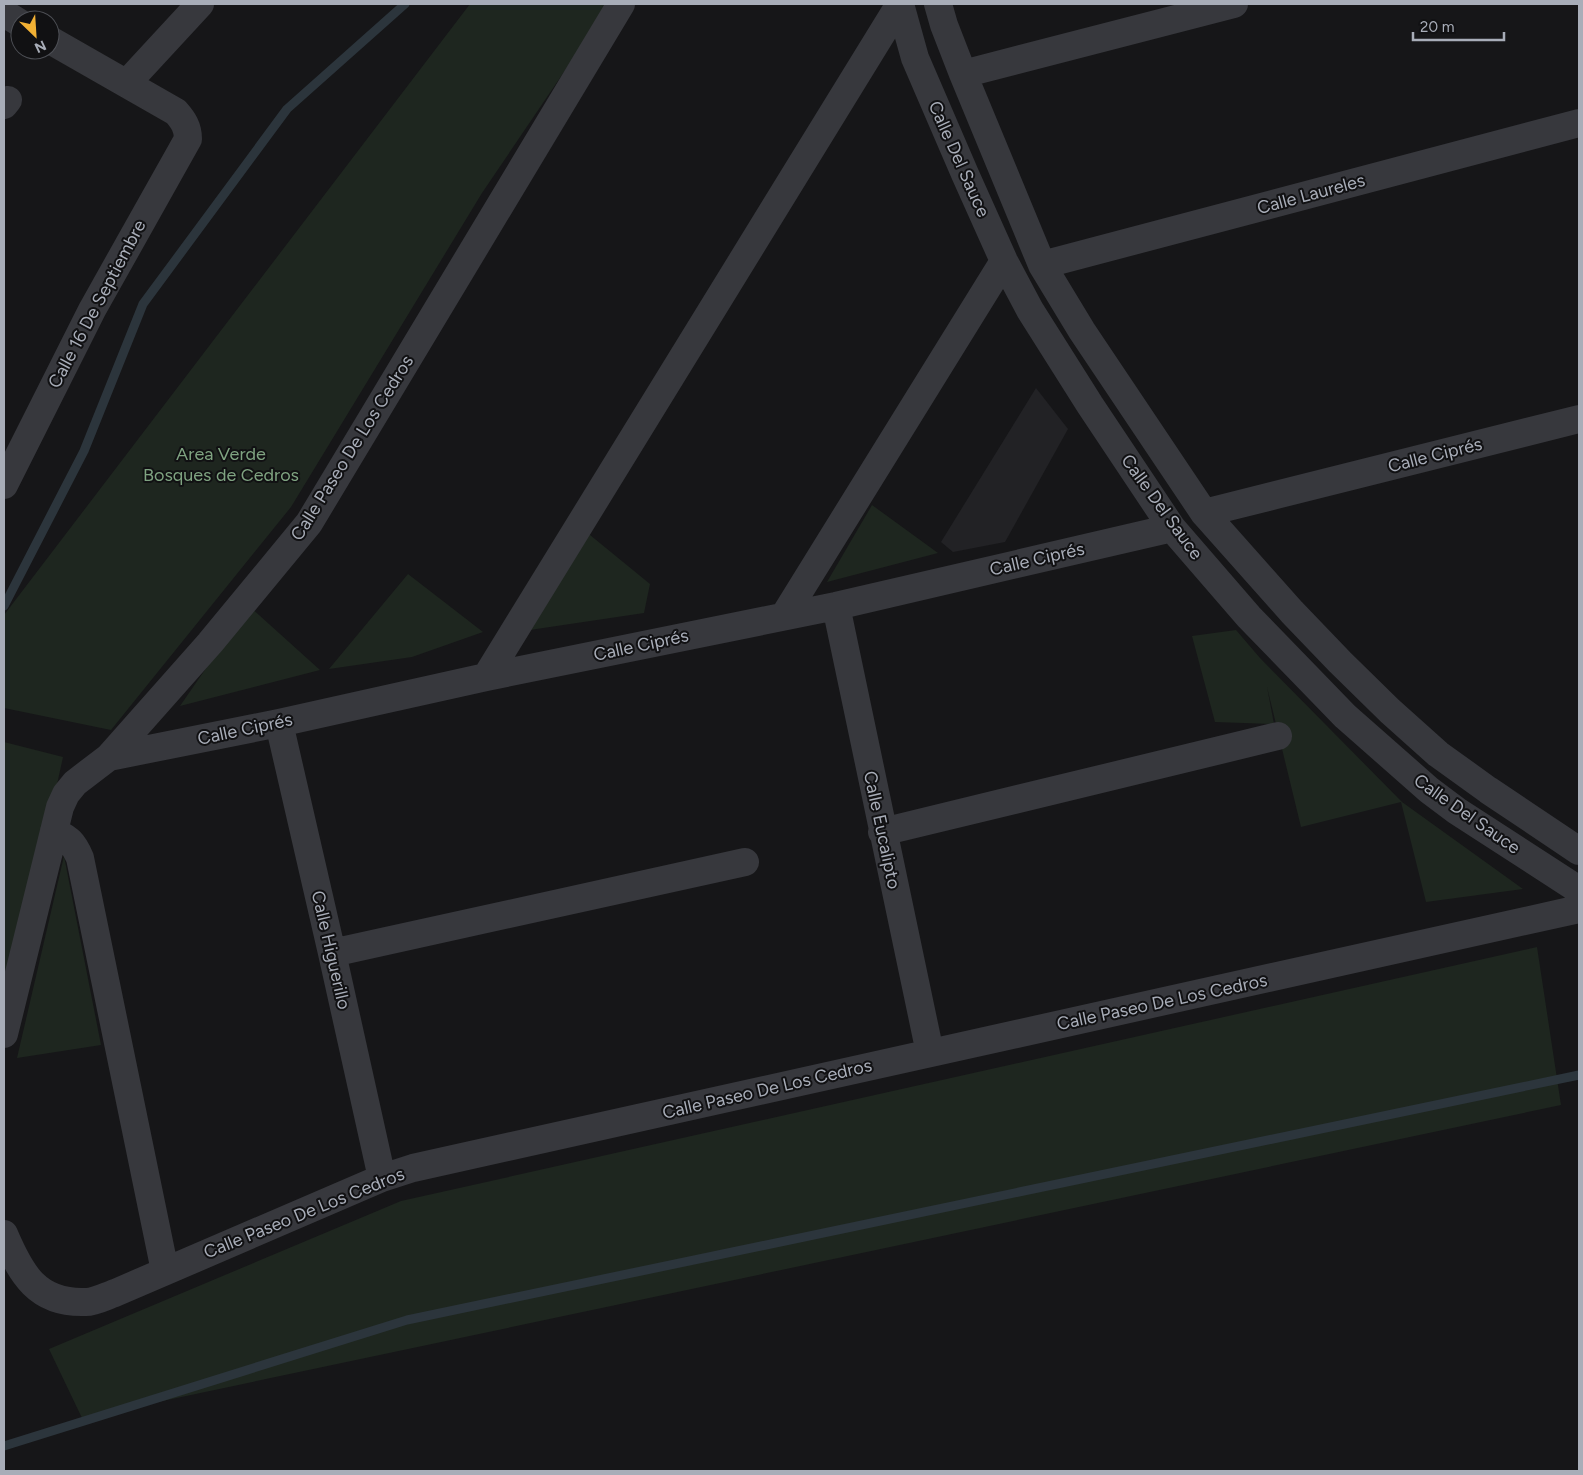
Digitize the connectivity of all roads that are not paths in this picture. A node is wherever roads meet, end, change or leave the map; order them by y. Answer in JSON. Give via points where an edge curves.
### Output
{"nodes":[{"id":1,"x":200,"y":4,"type":"edge"},
{"id":2,"x":621,"y":4,"type":"edge"},
{"id":3,"x":900,"y":4,"type":"edge"},
{"id":4,"x":938,"y":4,"type":"edge"},
{"id":5,"x":1234,"y":4,"type":"edge"},
{"id":6,"x":60,"y":46,"type":"edge"},
{"id":7,"x":962,"y":74,"type":"junction"},
{"id":8,"x":127,"y":83,"type":"junction"},
{"id":9,"x":1579,"y":123,"type":"edge"},
{"id":10,"x":1004,"y":262,"type":"junction"},
{"id":11,"x":1042,"y":265,"type":"junction"},
{"id":12,"x":1579,"y":419,"type":"edge"},
{"id":13,"x":4,"y":485,"type":"edge"},
{"id":14,"x":1204,"y":514,"type":"junction"},
{"id":15,"x":1172,"y":528,"type":"junction"},
{"id":16,"x":836,"y":606,"type":"junction"},
{"id":17,"x":784,"y":616,"type":"junction"},
{"id":18,"x":486,"y":678,"type":"junction"},
{"id":19,"x":279,"y":723,"type":"junction"},
{"id":20,"x":1278,"y":736,"type":"dead end"},
{"id":21,"x":109,"y":757,"type":"junction"},
{"id":22,"x":54,"y":831,"type":"junction"},
{"id":23,"x":882,"y":832,"type":"junction"},
{"id":24,"x":1579,"y":851,"type":"edge"},
{"id":25,"x":745,"y":862,"type":"dead end"},
{"id":26,"x":1579,"y":890,"type":"edge"},
{"id":27,"x":1579,"y":910,"type":"edge"},
{"id":28,"x":332,"y":953,"type":"junction"},
{"id":29,"x":4,"y":1034,"type":"edge"},
{"id":30,"x":930,"y":1053,"type":"junction"},
{"id":31,"x":382,"y":1178,"type":"junction"},
{"id":32,"x":4,"y":1234,"type":"edge"},
{"id":33,"x":165,"y":1271,"type":"junction"}],
"edges":[{"from":1,"to":8,"type":"street"},
{"from":2,"to":21,"type":"street","name":"Calle Paseo De Los Cedros","via":[[309,523],[210,643]]},
{"from":3,"to":10,"type":"street","name":"Calle Del Sauce","via":[[915,58]]},
{"from":3,"to":18,"type":"street"},
{"from":4,"to":7,"type":"street","name":"Calle Del Sauce"},
{"from":5,"to":7,"type":"street"},
{"from":6,"to":8,"type":"street"},
{"from":7,"to":11,"type":"street","name":"Calle Del Sauce"},
{"from":8,"to":13,"type":"street","name":"Calle 16 De Septiembre","via":[[176,112],[185,124],[188,138],[92,310]]},
{"from":9,"to":11,"type":"street","name":"Calle Laureles"},
{"from":10,"to":15,"type":"street","name":"Calle Del Sauce","via":[[1030,310]]},
{"from":10,"to":17,"type":"street"},
{"from":11,"to":14,"type":"street","name":"Calle Del Sauce"},
{"from":12,"to":14,"type":"street","name":"Calle Ciprés"},
{"from":14,"to":24,"type":"street","name":"Calle Del Sauce","via":[[1340,662],[1438,754]]},
{"from":15,"to":16,"type":"street","name":"Calle Ciprés"},
{"from":15,"to":26,"type":"street","name":"Calle Del Sauce","via":[[1249,617],[1345,716],[1457,811]]},
{"from":16,"to":17,"type":"street","name":"Calle Ciprés"},
{"from":16,"to":23,"type":"street","name":"Calle Eucalipto"},
{"from":17,"to":18,"type":"street","name":"Calle Ciprés"},
{"from":18,"to":19,"type":"street","name":"Calle Ciprés"},
{"from":19,"to":21,"type":"street","name":"Calle Ciprés"},
{"from":19,"to":28,"type":"street","name":"Calle Higuerillo"},
{"from":20,"to":23,"type":"street"},
{"from":21,"to":22,"type":"street","name":"Calle Paseo De Los Cedros","via":[[66,794]]},
{"from":22,"to":29,"type":"street","name":"Calle Paseo De Los Cedros"},
{"from":22,"to":33,"type":"street","via":[[69,839],[80,858]]},
{"from":23,"to":30,"type":"street","name":"Calle Eucalipto"},
{"from":25,"to":28,"type":"street"},
{"from":27,"to":30,"type":"street","name":"Calle Paseo De Los Cedros"},
{"from":28,"to":31,"type":"street","name":"Calle Higuerillo"},
{"from":30,"to":31,"type":"street","name":"Calle Paseo De Los Cedros","via":[[423,1166]]},
{"from":31,"to":33,"type":"street","name":"Calle Paseo De Los Cedros"},
{"from":32,"to":33,"type":"street","name":"Calle Paseo De Los Cedros","via":[[15,1261],[32,1285],[58,1300],[87,1302]]}]}
